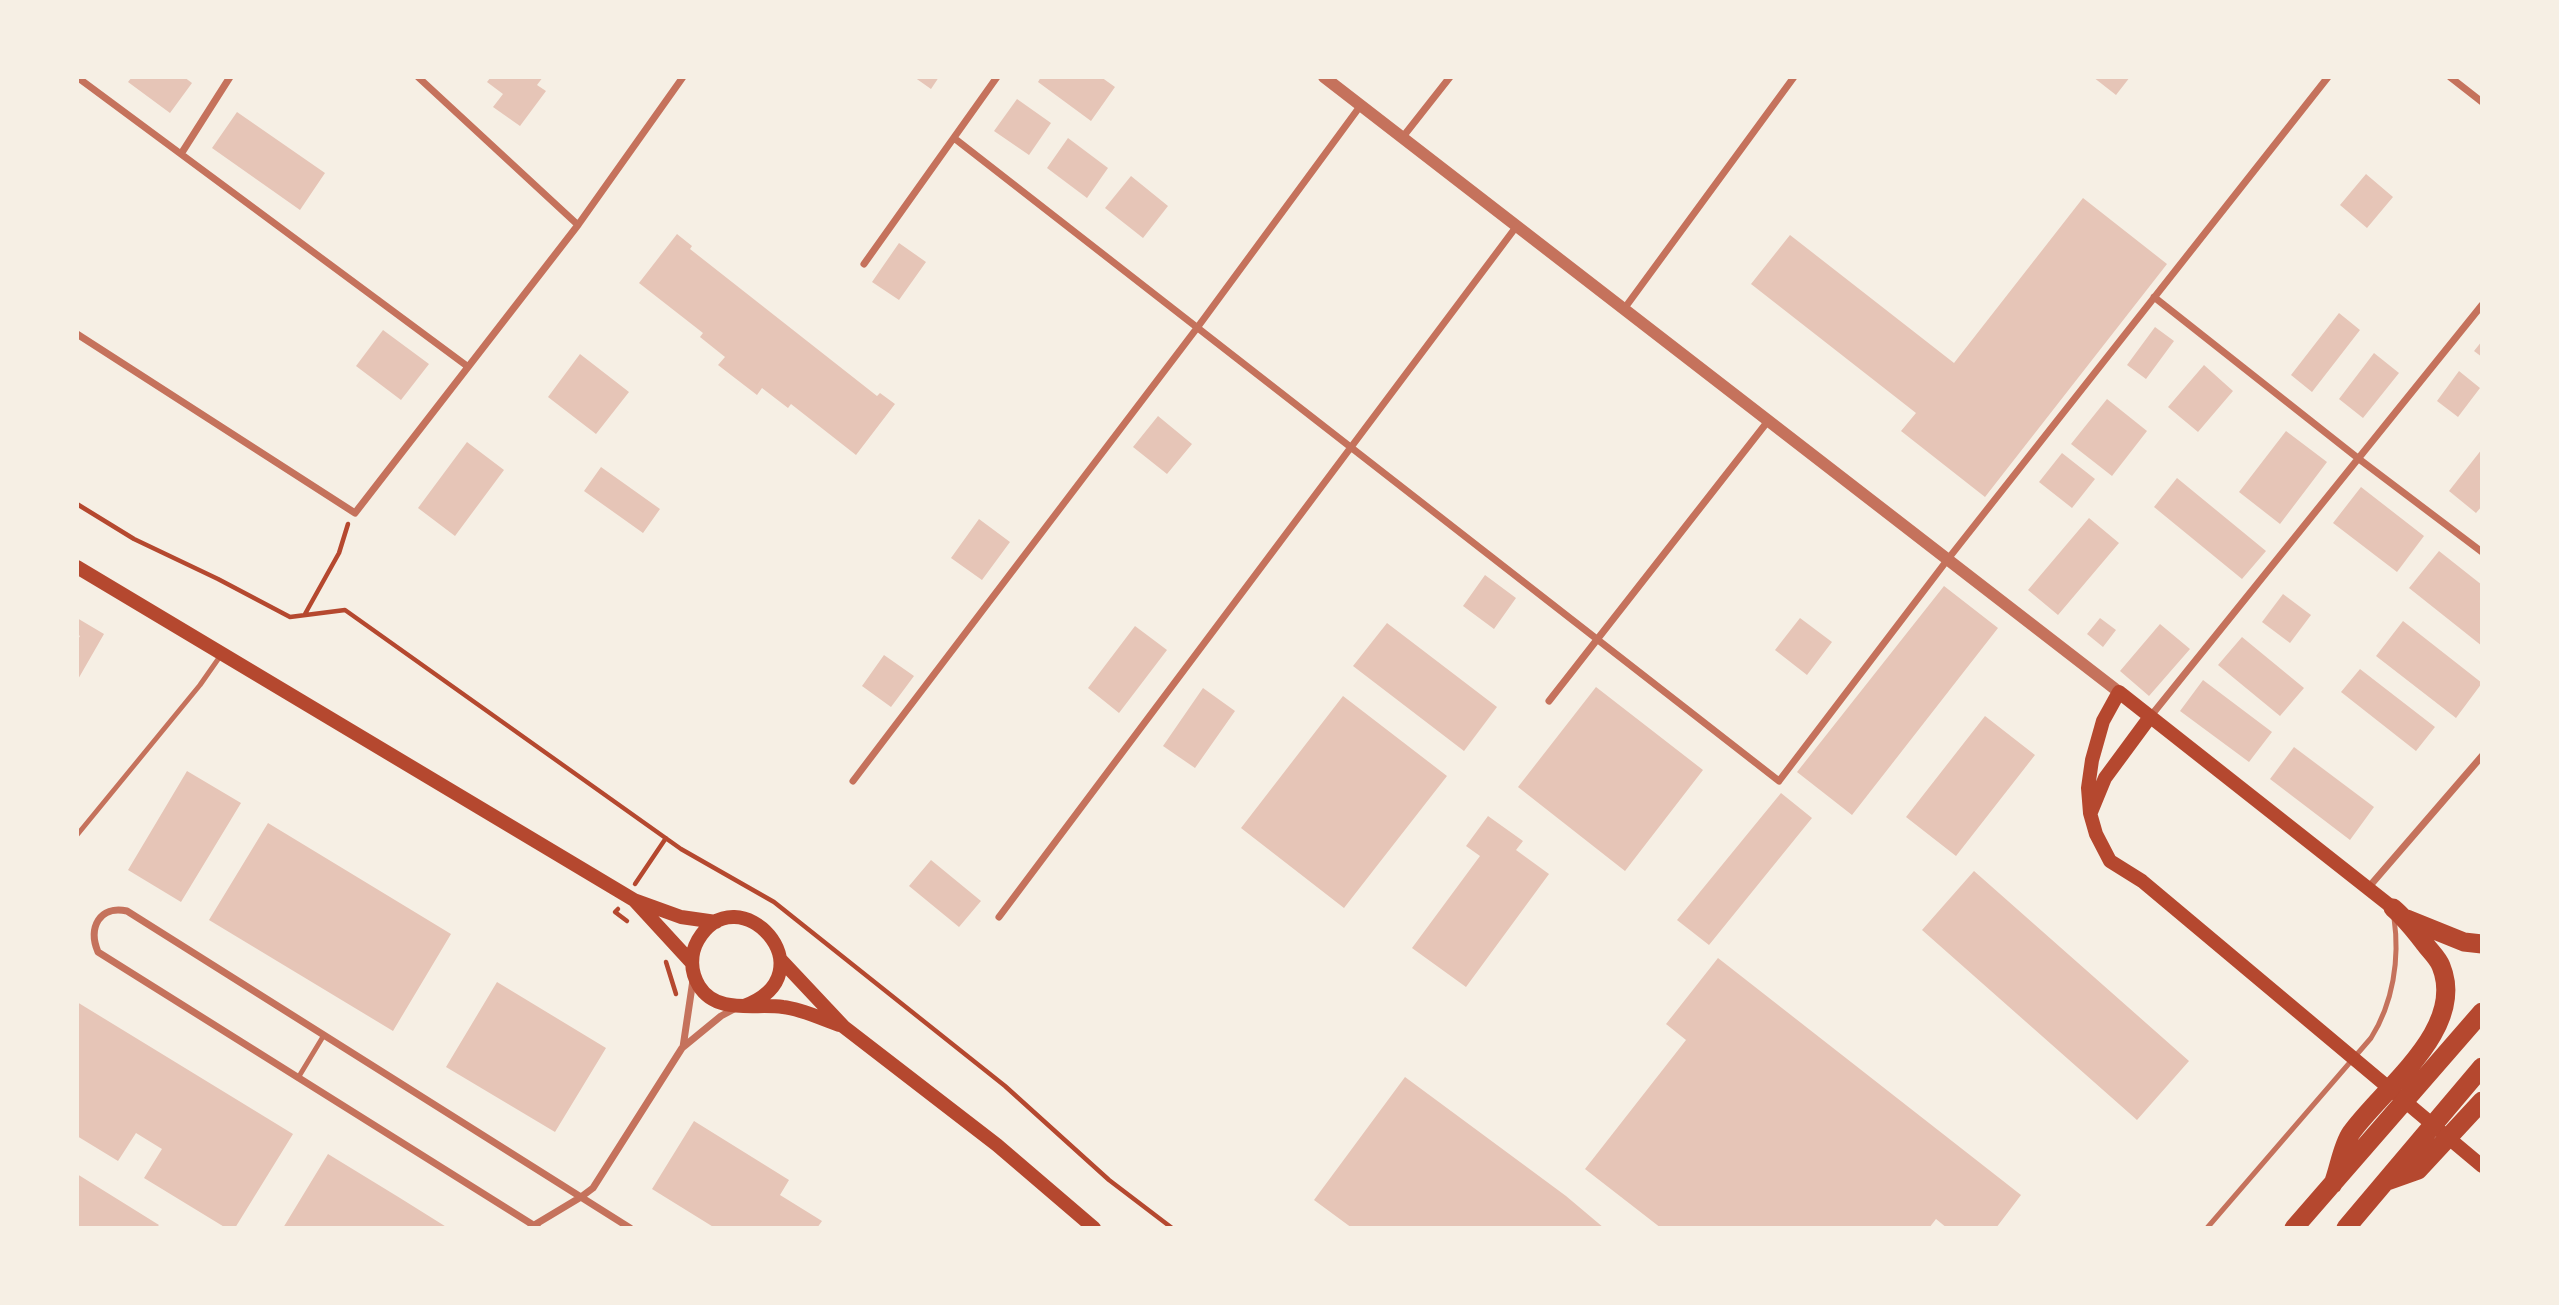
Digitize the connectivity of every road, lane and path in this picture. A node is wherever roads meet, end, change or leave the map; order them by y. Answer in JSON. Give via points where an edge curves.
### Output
{"nodes":[{"id":1,"x":77,"y":77,"type":"edge"},
{"id":2,"x":230,"y":77,"type":"edge"},
{"id":3,"x":418,"y":77,"type":"edge"},
{"id":4,"x":683,"y":77,"type":"edge"},
{"id":5,"x":997,"y":77,"type":"edge"},
{"id":6,"x":1324,"y":77,"type":"edge"},
{"id":7,"x":1450,"y":77,"type":"edge"},
{"id":8,"x":1794,"y":77,"type":"edge"},
{"id":9,"x":2328,"y":77,"type":"edge"},
{"id":10,"x":2450,"y":77,"type":"edge"},
{"id":11,"x":2482,"y":102,"type":"edge"},
{"id":12,"x":1361,"y":105,"type":"junction"},
{"id":13,"x":954,"y":138,"type":"junction"},
{"id":14,"x":1402,"y":138,"type":"junction"},
{"id":15,"x":181,"y":154,"type":"junction"},
{"id":16,"x":578,"y":225,"type":"junction"},
{"id":17,"x":1516,"y":226,"type":"junction"},
{"id":18,"x":864,"y":264,"type":"dead end"},
{"id":19,"x":2154,"y":297,"type":"junction"},
{"id":20,"x":2482,"y":305,"type":"edge"},
{"id":21,"x":1624,"y":309,"type":"junction"},
{"id":22,"x":1197,"y":328,"type":"junction"},
{"id":23,"x":77,"y":334,"type":"edge"},
{"id":24,"x":467,"y":366,"type":"junction"},
{"id":25,"x":1769,"y":421,"type":"junction"},
{"id":26,"x":1350,"y":448,"type":"junction"},
{"id":27,"x":2359,"y":459,"type":"junction"},
{"id":28,"x":77,"y":504,"type":"edge"},
{"id":29,"x":355,"y":513,"type":"junction"},
{"id":30,"x":2482,"y":552,"type":"edge"},
{"id":31,"x":1948,"y":559,"type":"junction"},
{"id":32,"x":77,"y":567,"type":"edge"},
{"id":33,"x":304,"y":614,"type":"junction"},
{"id":34,"x":1599,"y":639,"type":"junction"},
{"id":35,"x":223,"y":653,"type":"junction"},
{"id":36,"x":2119,"y":692,"type":"junction"},
{"id":37,"x":1549,"y":701,"type":"dead end"},
{"id":38,"x":2150,"y":717,"type":"junction"},
{"id":39,"x":2482,"y":756,"type":"edge"},
{"id":40,"x":853,"y":782,"type":"dead end"},
{"id":41,"x":2090,"y":813,"type":"junction"},
{"id":42,"x":77,"y":835,"type":"edge"},
{"id":43,"x":666,"y":838,"type":"junction"},
{"id":44,"x":2367,"y":888,"type":"junction"},
{"id":45,"x":631,"y":898,"type":"junction"},
{"id":46,"x":2399,"y":914,"type":"junction"},
{"id":47,"x":999,"y":917,"type":"dead end"},
{"id":48,"x":716,"y":922,"type":"junction"},
{"id":49,"x":636,"y":927,"type":"dead end"},
{"id":50,"x":2482,"y":944,"type":"edge"},
{"id":51,"x":663,"y":954,"type":"dead end"},
{"id":52,"x":781,"y":960,"type":"junction"},
{"id":53,"x":693,"y":969,"type":"junction"},
{"id":54,"x":677,"y":1004,"type":"dead end"},
{"id":55,"x":741,"y":1006,"type":"junction"},
{"id":56,"x":2482,"y":1012,"type":"edge"},
{"id":57,"x":844,"y":1027,"type":"junction"},
{"id":58,"x":324,"y":1035,"type":"junction"},
{"id":59,"x":682,"y":1048,"type":"junction"},
{"id":60,"x":2482,"y":1067,"type":"edge"},
{"id":61,"x":298,"y":1078,"type":"junction"},
{"id":62,"x":2482,"y":1101,"type":"edge"},
{"id":63,"x":2482,"y":1166,"type":"edge"},
{"id":64,"x":2386,"y":1181,"type":"junction"},
{"id":65,"x":2333,"y":1184,"type":"junction"},
{"id":66,"x":581,"y":1197,"type":"junction"},
{"id":67,"x":534,"y":1227,"type":"edge"},
{"id":68,"x":630,"y":1228,"type":"edge"},
{"id":69,"x":1094,"y":1228,"type":"edge"},
{"id":70,"x":1172,"y":1228,"type":"edge"},
{"id":71,"x":2207,"y":1228,"type":"edge"},
{"id":72,"x":2294,"y":1228,"type":"edge"},
{"id":73,"x":2346,"y":1228,"type":"edge"}],
"edges":[{"from":1,"to":15,"type":"street"},
{"from":2,"to":15,"type":"street"},
{"from":3,"to":16,"type":"street"},
{"from":4,"to":16,"type":"street"},
{"from":5,"to":13,"type":"street"},
{"from":6,"to":12,"type":"street"},
{"from":7,"to":14,"type":"street"},
{"from":8,"to":21,"type":"street"},
{"from":9,"to":19,"type":"street"},
{"from":10,"to":11,"type":"street"},
{"from":12,"to":14,"type":"street"},
{"from":12,"to":22,"type":"street"},
{"from":13,"to":18,"type":"street"},
{"from":13,"to":22,"type":"street"},
{"from":14,"to":17,"type":"street"},
{"from":15,"to":24,"type":"street"},
{"from":16,"to":24,"type":"street"},
{"from":17,"to":21,"type":"street"},
{"from":17,"to":26,"type":"street"},
{"from":19,"to":27,"type":"street"},
{"from":19,"to":31,"type":"street"},
{"from":20,"to":27,"type":"street"},
{"from":21,"to":25,"type":"street"},
{"from":22,"to":26,"type":"street"},
{"from":22,"to":40,"type":"street"},
{"from":23,"to":29,"type":"street"},
{"from":24,"to":29,"type":"street"},
{"from":25,"to":31,"type":"street"},
{"from":25,"to":34,"type":"street"},
{"from":26,"to":34,"type":"street"},
{"from":26,"to":47,"type":"street"},
{"from":27,"to":30,"type":"street"},
{"from":27,"to":38,"type":"street"},
{"from":28,"to":33,"type":"path","via":[[134,539],[290,617]]},
{"from":29,"to":33,"type":"path","via":[[339,553]]},
{"from":31,"to":34,"type":"street","via":[[1779,781]]},
{"from":31,"to":36,"type":"street"},
{"from":32,"to":35,"type":"main road"},
{"from":33,"to":43,"type":"path","via":[[345,610]]},
{"from":34,"to":37,"type":"street"},
{"from":35,"to":42,"type":"lane"},
{"from":35,"to":45,"type":"main road"},
{"from":36,"to":38,"type":"main road"},
{"from":36,"to":41,"type":"main road","via":[[2103,720],[2092,760]]},
{"from":38,"to":41,"type":"main road","via":[[2105,778]]},
{"from":38,"to":44,"type":"main road"},
{"from":39,"to":44,"type":"street"},
{"from":41,"to":63,"type":"main road","via":[[2110,861],[2142,881]]},
{"from":43,"to":45,"type":"path"},
{"from":43,"to":70,"type":"path","via":[[774,902],[1005,1086],[1109,1180]]},
{"from":44,"to":46,"type":"main road"},
{"from":45,"to":48,"type":"main road","via":[[681,917]]},
{"from":45,"to":49,"type":"path","via":[[615,912]]},
{"from":45,"to":53,"type":"main road"},
{"from":46,"to":50,"type":"highway","via":[[2464,942]]},
{"from":46,"to":65,"type":"highway","via":[[2441,964],[2447,991],[2444,1008],[2413,1062],[2349,1135]]},
{"from":46,"to":71,"type":"lane","via":[[2391,990],[2379,1026]]},
{"from":48,"to":52,"type":"main road","via":[[745,918],[759,923],[778,946]]},
{"from":48,"to":53,"type":"main road","via":[[694,947]]},
{"from":51,"to":54,"type":"path"},
{"from":52,"to":55,"type":"main road","via":[[771,990]]},
{"from":52,"to":57,"type":"main road"},
{"from":53,"to":55,"type":"main road","via":[[700,988],[710,998]]},
{"from":53,"to":59,"type":"street"},
{"from":55,"to":57,"type":"main road","via":[[785,1007]]},
{"from":55,"to":59,"type":"street"},
{"from":56,"to":65,"type":"highway"},
{"from":57,"to":69,"type":"main road","via":[[997,1145]]},
{"from":58,"to":61,"type":"lane"},
{"from":58,"to":61,"type":"street","via":[[127,911],[108,911],[99,919],[93,941],[98,952]]},
{"from":58,"to":66,"type":"street"},
{"from":59,"to":66,"type":"street","via":[[593,1188]]},
{"from":60,"to":64,"type":"highway"},
{"from":61,"to":67,"type":"street"},
{"from":62,"to":64,"type":"highway","via":[[2418,1170]]},
{"from":64,"to":73,"type":"highway"},
{"from":65,"to":72,"type":"highway"},
{"from":66,"to":67,"type":"street"},
{"from":66,"to":68,"type":"street"}]}
